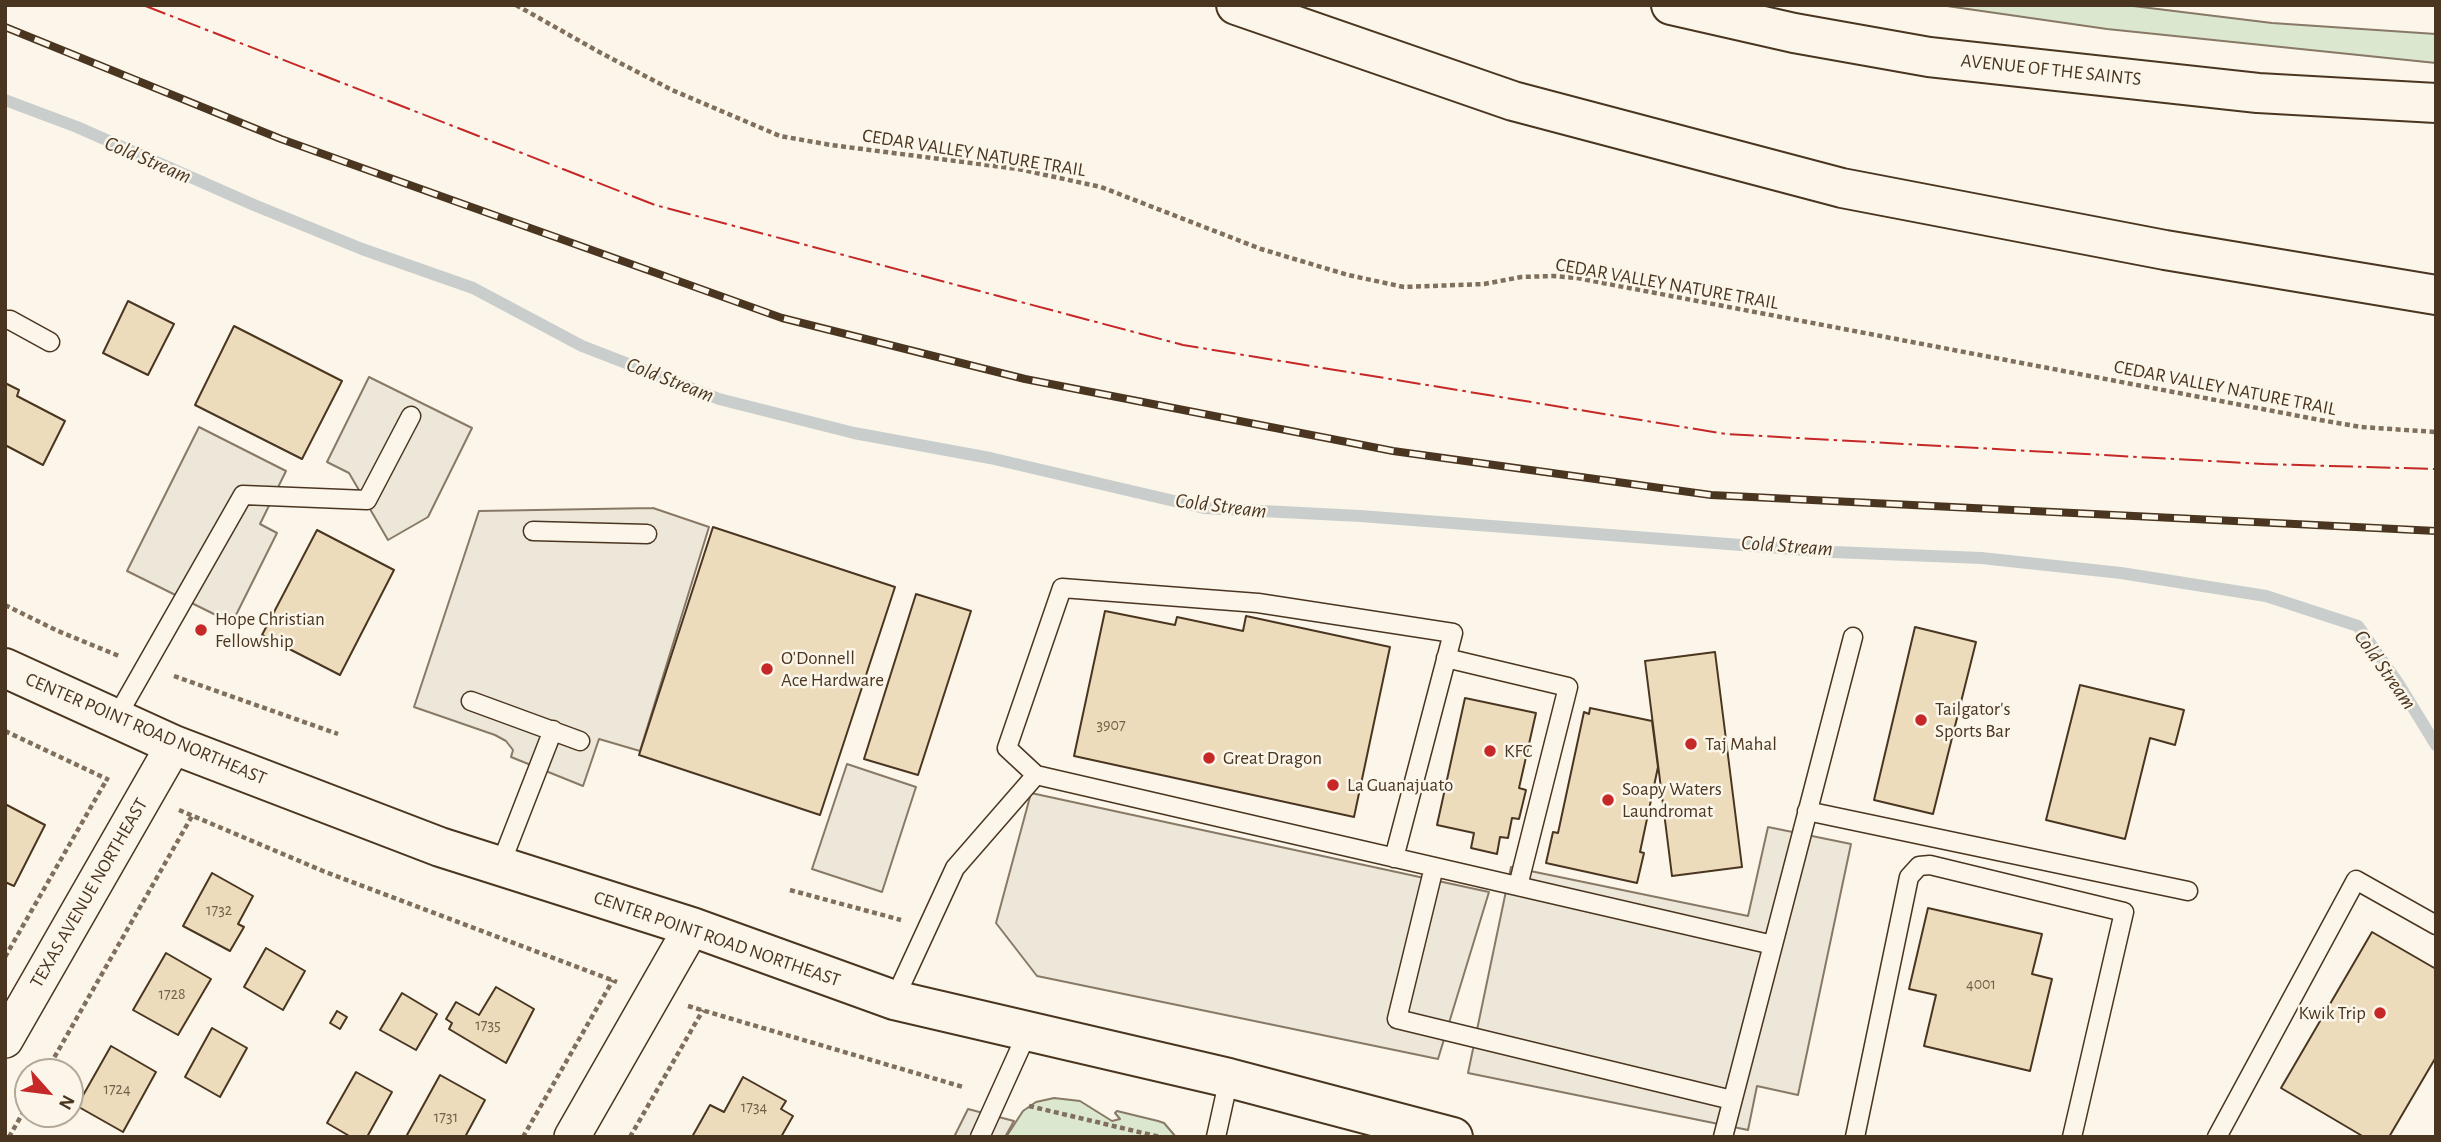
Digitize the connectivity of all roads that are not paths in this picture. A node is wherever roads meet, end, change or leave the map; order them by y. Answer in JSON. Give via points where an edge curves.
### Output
{"nodes":[{"id":1,"x":1236,"y":5,"type":"edge"},
{"id":2,"x":1671,"y":5,"type":"edge"},
{"id":3,"x":2436,"y":103,"type":"edge"},
{"id":4,"x":2436,"y":295,"type":"edge"},
{"id":5,"x":5,"y":320,"type":"edge"},
{"id":6,"x":50,"y":342,"type":"dead end"},
{"id":7,"x":411,"y":416,"type":"dead end"},
{"id":8,"x":533,"y":531,"type":"dead end"},
{"id":9,"x":647,"y":534,"type":"dead end"},
{"id":10,"x":1853,"y":637,"type":"dead end"},
{"id":11,"x":1447,"y":658,"type":"junction"},
{"id":12,"x":5,"y":668,"type":"edge"},
{"id":13,"x":471,"y":701,"type":"dead end"},
{"id":14,"x":116,"y":718,"type":"junction"},
{"id":15,"x":553,"y":730,"type":"junction"},
{"id":16,"x":580,"y":741,"type":"dead end"},
{"id":17,"x":173,"y":745,"type":"junction"},
{"id":18,"x":1036,"y":775,"type":"junction"},
{"id":19,"x":1807,"y":811,"type":"junction"},
{"id":20,"x":1394,"y":858,"type":"junction"},
{"id":21,"x":500,"y":866,"type":"junction"},
{"id":22,"x":1434,"y":867,"type":"junction"},
{"id":23,"x":1518,"y":886,"type":"junction"},
{"id":24,"x":2188,"y":891,"type":"dead end"},
{"id":25,"x":2436,"y":925,"type":"edge"},
{"id":26,"x":692,"y":927,"type":"junction"},
{"id":27,"x":1773,"y":945,"type":"junction"},
{"id":28,"x":894,"y":1000,"type":"junction"},
{"id":29,"x":1028,"y":1031,"type":"junction"},
{"id":30,"x":5,"y":1040,"type":"edge"},
{"id":31,"x":1229,"y":1079,"type":"junction"},
{"id":32,"x":1732,"y":1100,"type":"junction"},
{"id":33,"x":2223,"y":1135,"type":"edge"},
{"id":34,"x":572,"y":1137,"type":"edge"},
{"id":35,"x":979,"y":1137,"type":"edge"},
{"id":36,"x":1216,"y":1137,"type":"edge"},
{"id":37,"x":1453,"y":1137,"type":"edge"},
{"id":38,"x":1723,"y":1137,"type":"edge"},
{"id":39,"x":1855,"y":1137,"type":"edge"},
{"id":40,"x":2072,"y":1137,"type":"edge"}],
"edges":[{"from":1,"to":4,"type":"main road","via":[[1513,101],[1842,188],[2165,250]]},
{"from":2,"to":3,"type":"main road","name":"AVENUE OF THE SAINTS","via":[[1929,57],[2258,93]]},
{"from":5,"to":6,"type":"lane"},
{"from":7,"to":14,"type":"lane","via":[[367,500],[243,495]]},
{"from":8,"to":9,"type":"lane"},
{"from":10,"to":19,"type":"lane"},
{"from":11,"to":18,"type":"lane","via":[[1453,633],[1258,603],[1062,588],[1007,748]]},
{"from":11,"to":20,"type":"lane"},
{"from":11,"to":23,"type":"lane","via":[[1568,687]]},
{"from":12,"to":14,"type":"main road","name":"CENTER POINT ROAD NORTHEAST"},
{"from":13,"to":15,"type":"lane"},
{"from":14,"to":17,"type":"main road","name":"CENTER POINT ROAD NORTHEAST"},
{"from":15,"to":16,"type":"lane"},
{"from":15,"to":21,"type":"lane"},
{"from":17,"to":21,"type":"main road","name":"CENTER POINT ROAD NORTHEAST"},
{"from":17,"to":30,"type":"street","name":"TEXAS AVENUE NORTHEAST"},
{"from":18,"to":20,"type":"lane"},
{"from":18,"to":28,"type":"lane","via":[[955,868]]},
{"from":19,"to":24,"type":"lane"},
{"from":19,"to":27,"type":"lane"},
{"from":20,"to":22,"type":"lane"},
{"from":21,"to":26,"type":"main road","name":"CENTER POINT ROAD NORTHEAST"},
{"from":22,"to":23,"type":"lane"},
{"from":22,"to":32,"type":"lane","via":[[1397,1019]]},
{"from":23,"to":27,"type":"lane"},
{"from":25,"to":33,"type":"lane","via":[[2356,880]]},
{"from":26,"to":28,"type":"main road","name":"CENTER POINT ROAD NORTHEAST"},
{"from":26,"to":34,"type":"street"},
{"from":27,"to":32,"type":"lane"},
{"from":28,"to":29,"type":"main road","name":"CENTER POINT ROAD NORTHEAST"},
{"from":29,"to":31,"type":"main road","name":"CENTER POINT ROAD NORTHEAST"},
{"from":29,"to":35,"type":"lane"},
{"from":31,"to":36,"type":"lane"},
{"from":31,"to":37,"type":"main road","name":"CENTER POINT ROAD NORTHEAST"},
{"from":32,"to":38,"type":"lane"},
{"from":39,"to":40,"type":"lane","via":[[1909,877],[1919,866],[1930,865],[2124,912]]}]}
